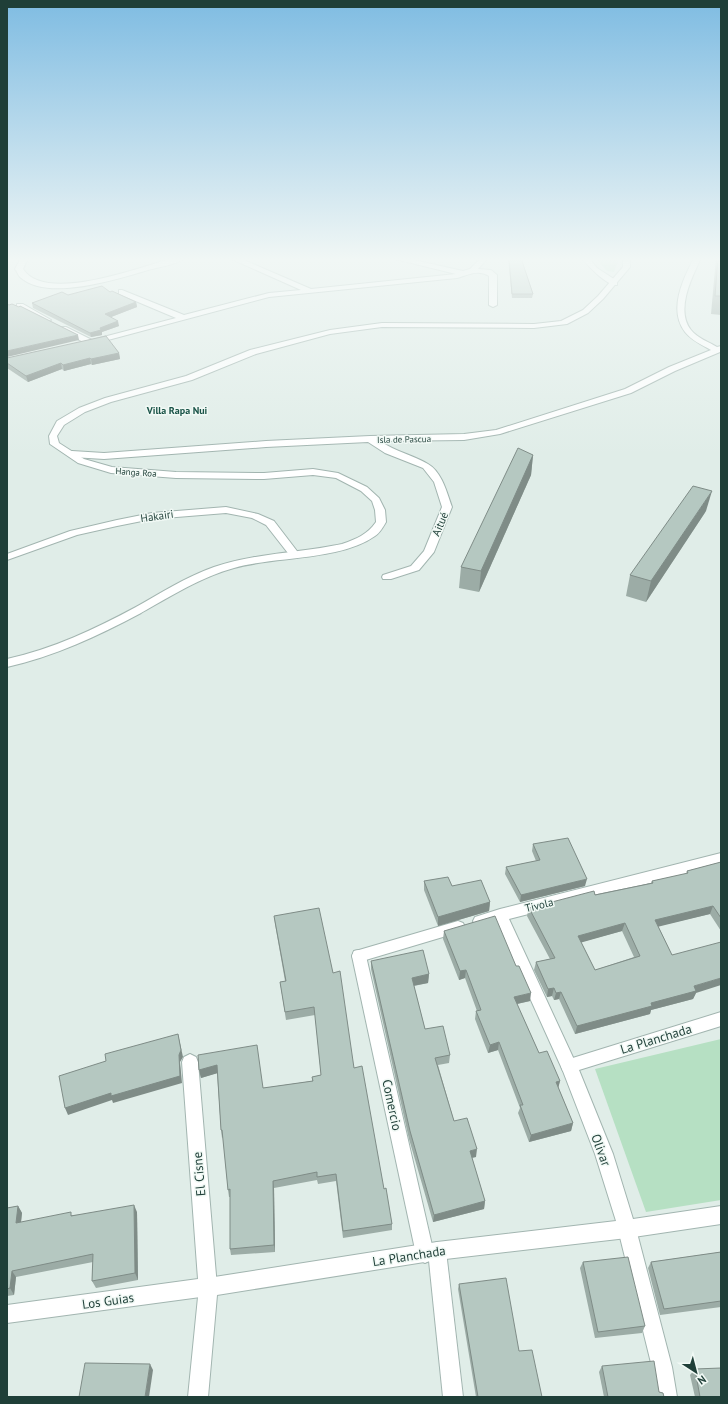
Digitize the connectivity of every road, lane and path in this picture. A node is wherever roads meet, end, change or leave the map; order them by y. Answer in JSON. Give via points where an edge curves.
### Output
{"nodes":[{"id":1,"x":54,"y":324,"type":"edge"},
{"id":2,"x":162,"y":324,"type":"edge"},
{"id":3,"x":559,"y":324,"type":"edge"},
{"id":4,"x":684,"y":324,"type":"edge"},
{"id":5,"x":90,"y":342,"type":"junction"},
{"id":6,"x":75,"y":346,"type":"edge"},
{"id":7,"x":719,"y":349,"type":"edge"},
{"id":8,"x":370,"y":439,"type":"junction"},
{"id":9,"x":72,"y":454,"type":"junction"},
{"id":10,"x":295,"y":555,"type":"junction"},
{"id":11,"x":7,"y":557,"type":"edge"},
{"id":12,"x":387,"y":577,"type":"dead end"},
{"id":13,"x":7,"y":663,"type":"edge"},
{"id":14,"x":721,"y":859,"type":"edge"},
{"id":15,"x":500,"y":915,"type":"junction"},
{"id":16,"x":359,"y":956,"type":"joint"},
{"id":17,"x":721,"y":1019,"type":"edge"},
{"id":18,"x":190,"y":1062,"type":"dead end"},
{"id":19,"x":569,"y":1066,"type":"junction"},
{"id":20,"x":721,"y":1215,"type":"edge"},
{"id":21,"x":627,"y":1228,"type":"junction"},
{"id":22,"x":431,"y":1252,"type":"junction"},
{"id":23,"x":208,"y":1287,"type":"junction"},
{"id":24,"x":7,"y":1314,"type":"edge"},
{"id":25,"x":198,"y":1397,"type":"edge"},
{"id":26,"x":453,"y":1397,"type":"edge"},
{"id":27,"x":667,"y":1397,"type":"edge"}],
"edges":[{"from":1,"to":5,"type":"street"},
{"from":2,"to":5,"type":"street"},
{"from":3,"to":9,"type":"street","name":"Hanga Roa","via":[[382,325],[330,332],[253,352],[189,378],[108,400],[82,410],[60,423],[53,436],[55,444]]},
{"from":4,"to":7,"type":"street","via":[[688,332]]},
{"from":5,"to":6,"type":"street"},
{"from":7,"to":8,"type":"street","name":"Isla de Pascua","via":[[628,391],[497,432],[464,437]]},
{"from":8,"to":9,"type":"street","name":"Isla de Pascua","via":[[104,456]]},
{"from":8,"to":12,"type":"street","name":"Aitué","via":[[388,451],[426,466],[439,482],[447,506],[429,552],[415,568]]},
{"from":9,"to":10,"type":"street","name":"Hanga Roa","via":[[81,461],[111,470],[264,476],[314,472],[338,476],[364,488],[376,500],[382,522],[372,534],[357,542]]},
{"from":10,"to":11,"type":"street","name":"Hakairi","via":[[270,523],[255,516],[226,510],[152,516],[117,523],[74,533]]},
{"from":10,"to":13,"type":"street","name":"Hanga Roa","via":[[265,558],[210,572],[91,634],[50,651]]},
{"from":14,"to":15,"type":"street","name":"Tivola"},
{"from":15,"to":16,"type":"street","name":"Tivola"},
{"from":15,"to":19,"type":"street","name":"Olivar"},
{"from":16,"to":22,"type":"street","name":"Comercio"},
{"from":17,"to":19,"type":"street","name":"La Planchada"},
{"from":18,"to":23,"type":"street","name":"El Cisne"},
{"from":19,"to":21,"type":"street","name":"Olivar","via":[[604,1154]]},
{"from":20,"to":21,"type":"street","name":"La Planchada"},
{"from":21,"to":22,"type":"street","name":"La Planchada"},
{"from":21,"to":27,"type":"street","name":"Olivar","via":[[662,1367]]},
{"from":22,"to":23,"type":"street","name":"La Planchada"},
{"from":22,"to":26,"type":"street","name":"Comercio"},
{"from":23,"to":24,"type":"street","name":"Los Guias"},
{"from":23,"to":25,"type":"street"}]}
